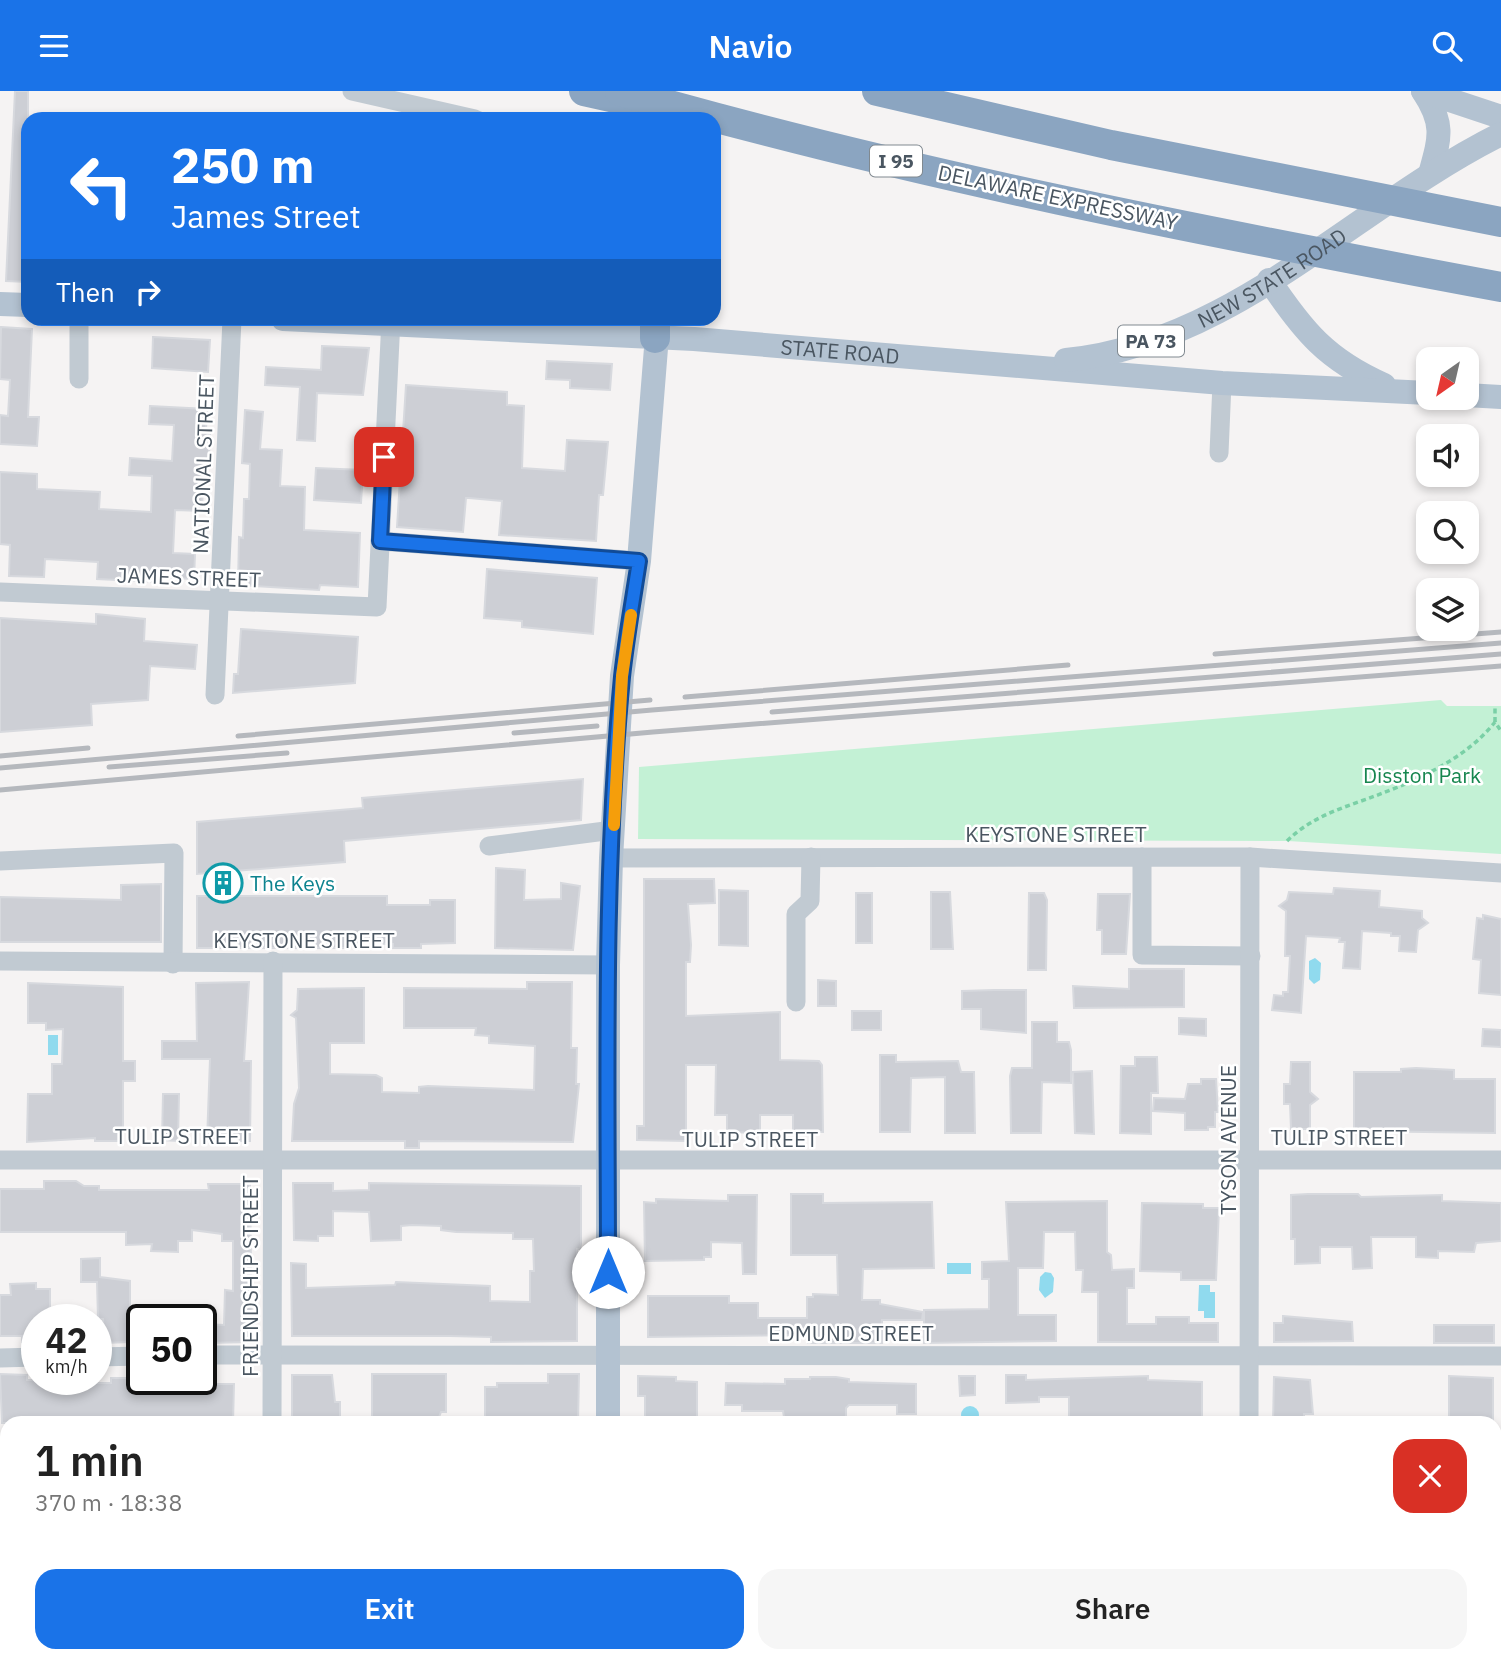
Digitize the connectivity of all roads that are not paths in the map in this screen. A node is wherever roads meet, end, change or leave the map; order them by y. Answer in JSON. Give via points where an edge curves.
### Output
{"nodes":[{"id":1,"x":352,"y":91,"type":"edge"},
{"id":2,"x":584,"y":91,"type":"edge"},
{"id":3,"x":620,"y":91,"type":"edge"},
{"id":4,"x":629,"y":91,"type":"edge"},
{"id":5,"x":682,"y":91,"type":"edge"},
{"id":6,"x":877,"y":91,"type":"edge"},
{"id":7,"x":1423,"y":91,"type":"edge"},
{"id":8,"x":400,"y":111,"type":"edge"},
{"id":9,"x":448,"y":112,"type":"edge"},
{"id":10,"x":636,"y":112,"type":"edge"},
{"id":11,"x":681,"y":112,"type":"edge"},
{"id":12,"x":684,"y":112,"type":"edge"},
{"id":13,"x":698,"y":112,"type":"edge"},
{"id":14,"x":1501,"y":117,"type":"edge"},
{"id":15,"x":721,"y":118,"type":"edge"},
{"id":16,"x":721,"y":121,"type":"edge"},
{"id":17,"x":764,"y":130,"type":"junction"},
{"id":18,"x":1501,"y":134,"type":"edge"},
{"id":19,"x":1430,"y":174,"type":"junction"},
{"id":20,"x":1489,"y":219,"type":"edge"},
{"id":21,"x":1269,"y":280,"type":"junction"},
{"id":22,"x":1501,"y":287,"type":"edge"},
{"id":23,"x":0,"y":304,"type":"edge"},
{"id":24,"x":21,"y":305,"type":"edge"},
{"id":25,"x":79,"y":326,"type":"edge"},
{"id":26,"x":232,"y":326,"type":"edge"},
{"id":27,"x":391,"y":326,"type":"edge"},
{"id":28,"x":656,"y":326,"type":"edge"},
{"id":29,"x":665,"y":326,"type":"edge"},
{"id":30,"x":1020,"y":365,"type":"junction"},
{"id":31,"x":79,"y":379,"type":"dead end"},
{"id":32,"x":1222,"y":383,"type":"junction"},
{"id":33,"x":1397,"y":391,"type":"junction"},
{"id":34,"x":1416,"y":392,"type":"edge"},
{"id":35,"x":1479,"y":396,"type":"edge"},
{"id":36,"x":1501,"y":397,"type":"edge"},
{"id":37,"x":1219,"y":453,"type":"dead end"},
{"id":38,"x":380,"y":541,"type":"junction"},
{"id":39,"x":639,"y":561,"type":"junction"},
{"id":40,"x":0,"y":592,"type":"edge"},
{"id":41,"x":220,"y":601,"type":"junction"},
{"id":42,"x":215,"y":695,"type":"dead end"},
{"id":43,"x":613,"y":830,"type":"junction"},
{"id":44,"x":489,"y":846,"type":"dead end"},
{"id":45,"x":611,"y":857,"type":"junction"},
{"id":46,"x":811,"y":857,"type":"junction"},
{"id":47,"x":1142,"y":857,"type":"junction"},
{"id":48,"x":1250,"y":857,"type":"junction"},
{"id":49,"x":0,"y":861,"type":"edge"},
{"id":50,"x":1501,"y":873,"type":"edge"},
{"id":51,"x":1251,"y":956,"type":"junction"},
{"id":52,"x":0,"y":961,"type":"edge"},
{"id":53,"x":273,"y":961,"type":"junction"},
{"id":54,"x":173,"y":964,"type":"junction"},
{"id":55,"x":608,"y":965,"type":"junction"},
{"id":56,"x":796,"y":1002,"type":"dead end"},
{"id":57,"x":273,"y":1158,"type":"junction"},
{"id":58,"x":0,"y":1160,"type":"edge"},
{"id":59,"x":1252,"y":1160,"type":"junction"},
{"id":60,"x":1501,"y":1160,"type":"edge"},
{"id":61,"x":608,"y":1162,"type":"junction"},
{"id":62,"x":217,"y":1355,"type":"edge"},
{"id":63,"x":272,"y":1355,"type":"junction"},
{"id":64,"x":608,"y":1355,"type":"junction"},
{"id":65,"x":1249,"y":1356,"type":"junction"},
{"id":66,"x":1501,"y":1356,"type":"edge"},
{"id":67,"x":21,"y":1357,"type":"edge"},
{"id":68,"x":0,"y":1358,"type":"edge"},
{"id":69,"x":272,"y":1416,"type":"edge"},
{"id":70,"x":608,"y":1416,"type":"edge"},
{"id":71,"x":1249,"y":1416,"type":"edge"}],
"edges":[{"from":1,"to":8,"type":"street"},
{"from":2,"to":11,"type":"highway"},
{"from":3,"to":13,"type":"highway","name":"DELAWARE EXPRESSWAY","number":"I 95"},
{"from":4,"to":10,"type":"highway"},
{"from":5,"to":12,"type":"main road"},
{"from":6,"to":20,"type":"highway","via":[[1111,145]]},
{"from":7,"to":14,"type":"main road"},
{"from":7,"to":19,"type":"main road","via":[[1440,128]]},
{"from":8,"to":9,"type":"street","via":[[422,105]]},
{"from":15,"to":17,"type":"highway","name":"DELAWARE EXPRESSWAY","number":"I 95"},
{"from":16,"to":17,"type":"highway"},
{"from":17,"to":22,"type":"highway","name":"DELAWARE EXPRESSWAY","number":"I 95","via":[[1028,192]]},
{"from":18,"to":19,"type":"main road","name":"NEW STATE ROAD","number":"PA 73"},
{"from":19,"to":21,"type":"main road","name":"NEW STATE ROAD","number":"PA 73"},
{"from":21,"to":30,"type":"main road","name":"NEW STATE ROAD","number":"PA 73","via":[[1183,331],[1080,359]]},
{"from":21,"to":33,"type":"main road","name":"STATE ROAD","via":[[1320,347],[1351,371]]},
{"from":23,"to":24,"type":"main road"},
{"from":25,"to":31,"type":"street"},
{"from":26,"to":41,"type":"street","name":"NATIONAL STREET"},
{"from":27,"to":38,"type":"street"},
{"from":28,"to":39,"type":"main road"},
{"from":29,"to":30,"type":"main road","name":"STATE ROAD","number":"PA 73"},
{"from":30,"to":32,"type":"main road","name":"STATE ROAD"},
{"from":32,"to":33,"type":"main road","name":"STATE ROAD"},
{"from":32,"to":37,"type":"street"},
{"from":33,"to":34,"type":"main road","name":"STATE ROAD"},
{"from":35,"to":36,"type":"main road"},
{"from":38,"to":39,"type":"street"},
{"from":38,"to":41,"type":"street","name":"JAMES STREET","via":[[377,607]]},
{"from":39,"to":43,"type":"main road","via":[[622,676]]},
{"from":40,"to":41,"type":"street","name":"JAMES STREET"},
{"from":41,"to":42,"type":"street","name":"NATIONAL STREET"},
{"from":43,"to":44,"type":"street"},
{"from":43,"to":45,"type":"main road"},
{"from":45,"to":46,"type":"street","name":"KEYSTONE STREET"},
{"from":45,"to":55,"type":"main road"},
{"from":46,"to":47,"type":"street","name":"KEYSTONE STREET"},
{"from":46,"to":56,"type":"street","via":[[810,901],[796,914]]},
{"from":47,"to":48,"type":"street","name":"KEYSTONE STREET"},
{"from":47,"to":51,"type":"street","via":[[1142,955]]},
{"from":48,"to":50,"type":"street","name":"KEYSTONE STREET"},
{"from":48,"to":51,"type":"street","name":"TYSON AVENUE"},
{"from":49,"to":54,"type":"street","via":[[174,853]]},
{"from":51,"to":59,"type":"street","name":"TYSON AVENUE"},
{"from":52,"to":54,"type":"street","name":"KEYSTONE STREET"},
{"from":53,"to":54,"type":"street","name":"KEYSTONE STREET"},
{"from":53,"to":55,"type":"street","name":"KEYSTONE STREET"},
{"from":53,"to":57,"type":"street","name":"FRIENDSHIP STREET"},
{"from":55,"to":61,"type":"main road"},
{"from":57,"to":58,"type":"street","name":"TULIP STREET"},
{"from":57,"to":61,"type":"street","name":"TULIP STREET"},
{"from":57,"to":63,"type":"street","name":"FRIENDSHIP STREET"},
{"from":59,"to":60,"type":"street","name":"TULIP STREET"},
{"from":59,"to":61,"type":"street","name":"TULIP STREET"},
{"from":59,"to":65,"type":"street","name":"TYSON AVENUE"},
{"from":61,"to":64,"type":"main road"},
{"from":62,"to":63,"type":"street","name":"EDMUND STREET"},
{"from":63,"to":64,"type":"street","name":"EDMUND STREET"},
{"from":63,"to":69,"type":"street","name":"FRIENDSHIP STREET"},
{"from":64,"to":65,"type":"street","name":"EDMUND STREET"},
{"from":64,"to":70,"type":"main road"},
{"from":65,"to":66,"type":"street","name":"EDMUND STREET"},
{"from":65,"to":71,"type":"street","name":"TYSON AVENUE"},
{"from":67,"to":68,"type":"street"}]}
